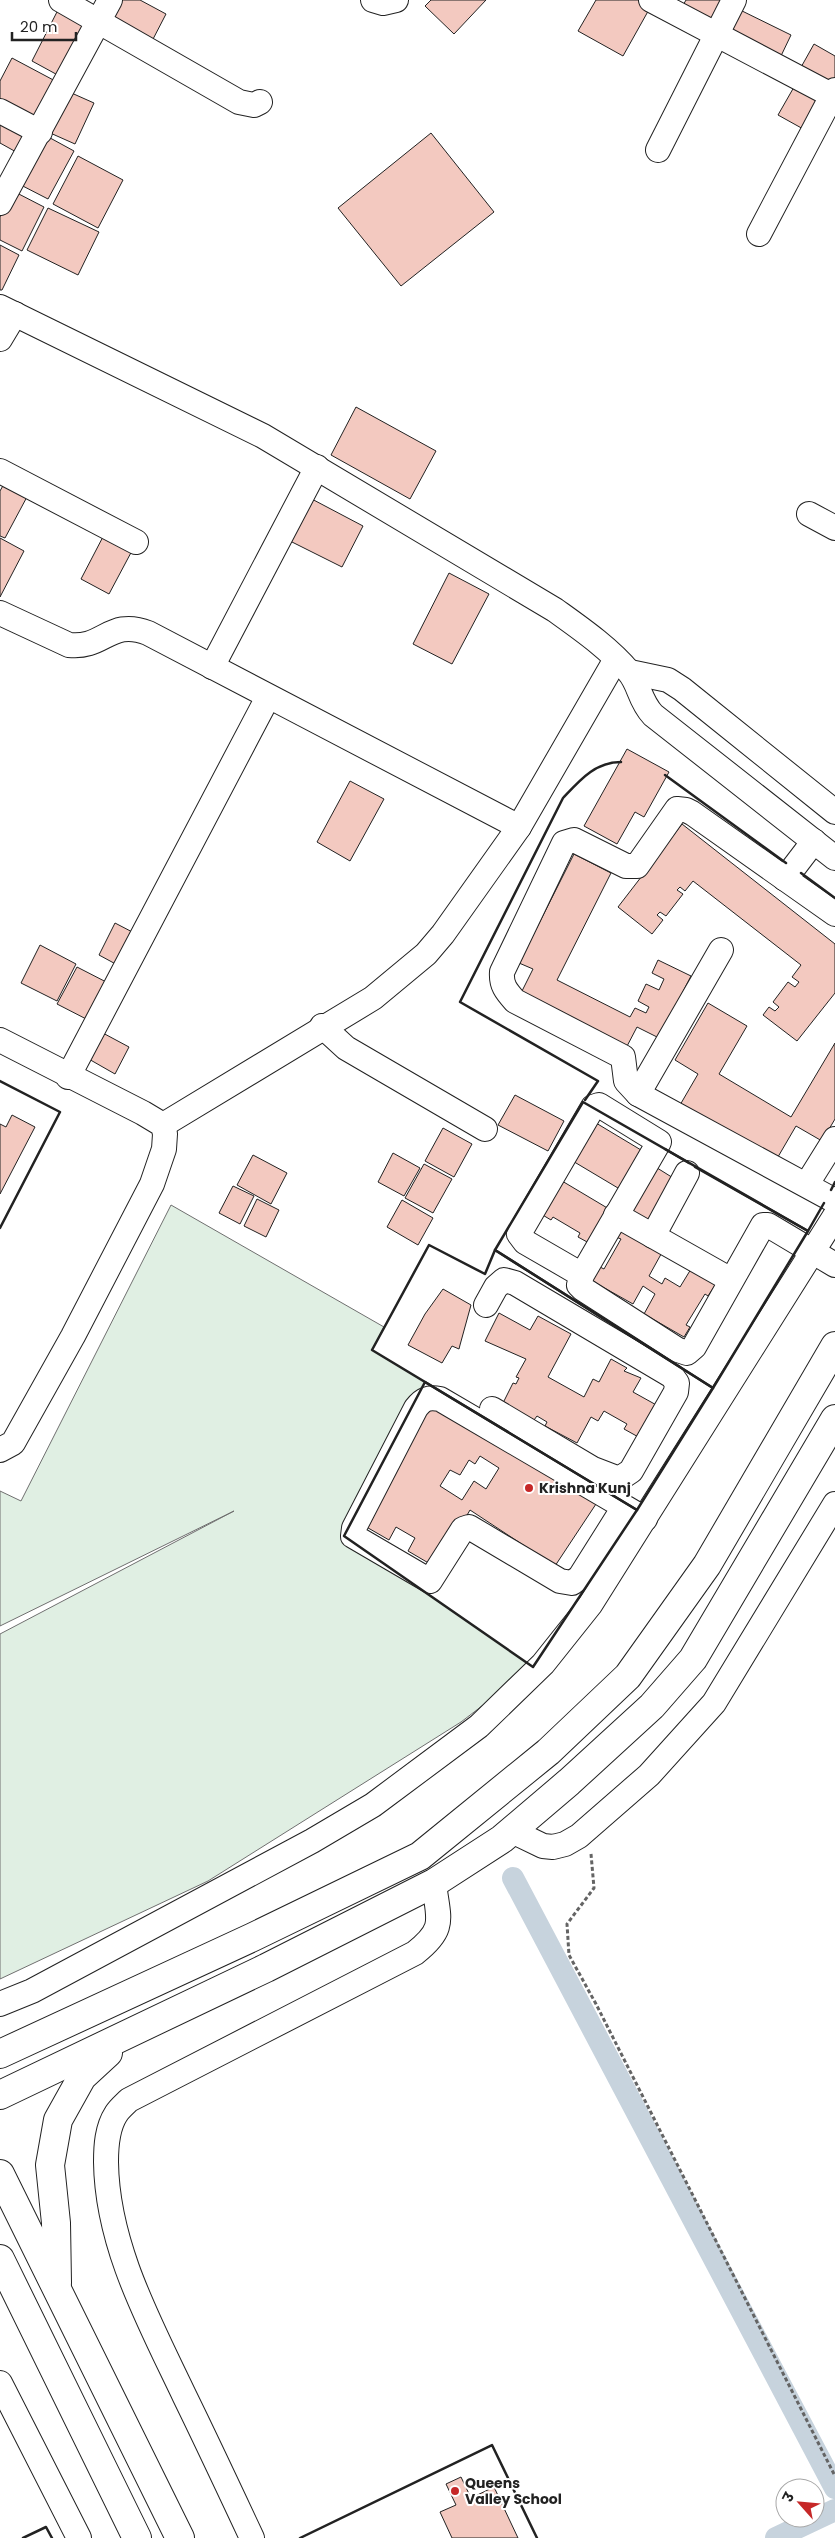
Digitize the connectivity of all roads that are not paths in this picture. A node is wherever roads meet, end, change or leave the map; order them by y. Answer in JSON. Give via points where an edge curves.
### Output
{"nodes":[{"id":1,"x":61,"y":0,"type":"edge"},
{"id":2,"x":110,"y":0,"type":"edge"},
{"id":3,"x":373,"y":0,"type":"edge"},
{"id":4,"x":396,"y":0,"type":"edge"},
{"id":5,"x":651,"y":0,"type":"edge"},
{"id":6,"x":734,"y":0,"type":"edge"},
{"id":7,"x":99,"y":22,"type":"junction"},
{"id":8,"x":716,"y":36,"type":"junction"},
{"id":9,"x":834,"y":94,"type":"edge"},
{"id":10,"x":260,"y":102,"type":"dead end"},
{"id":11,"x":0,"y":112,"type":"edge"},
{"id":12,"x":40,"y":132,"type":"junction"},
{"id":13,"x":658,"y":150,"type":"dead end"},
{"id":14,"x":0,"y":203,"type":"edge"},
{"id":15,"x":759,"y":234,"type":"dead end"},
{"id":16,"x":7,"y":310,"type":"edge"},
{"id":17,"x":0,"y":339,"type":"edge"},
{"id":18,"x":317,"y":467,"type":"junction"},
{"id":19,"x":0,"y":471,"type":"edge"},
{"id":20,"x":808,"y":514,"type":"dead end"},
{"id":21,"x":835,"y":528,"type":"edge"},
{"id":22,"x":136,"y":542,"type":"dead end"},
{"id":23,"x":0,"y":613,"type":"edge"},
{"id":24,"x":623,"y":666,"type":"junction"},
{"id":25,"x":212,"y":667,"type":"junction"},
{"id":26,"x":268,"y":697,"type":"junction"},
{"id":27,"x":835,"y":812,"type":"edge"},
{"id":28,"x":519,"y":827,"type":"junction"},
{"id":29,"x":814,"y":841,"type":"junction"},
{"id":30,"x":835,"y":858,"type":"edge"},
{"id":31,"x":785,"y":879,"type":"junction"},
{"id":32,"x":835,"y":914,"type":"edge"},
{"id":33,"x":721,"y":950,"type":"dead end"},
{"id":34,"x":322,"y":1026,"type":"junction"},
{"id":35,"x":0,"y":1040,"type":"edge"},
{"id":36,"x":68,"y":1077,"type":"junction"},
{"id":37,"x":638,"y":1094,"type":"junction"},
{"id":38,"x":162,"y":1125,"type":"junction"},
{"id":39,"x":485,"y":1129,"type":"dead end"},
{"id":40,"x":835,"y":1138,"type":"edge"},
{"id":41,"x":687,"y":1173,"type":"dead end"},
{"id":42,"x":807,"y":1184,"type":"junction"},
{"id":43,"x":835,"y":1201,"type":"edge"},
{"id":44,"x":616,"y":1215,"type":"junction"},
{"id":45,"x":835,"y":1216,"type":"edge"},
{"id":46,"x":653,"y":1236,"type":"junction"},
{"id":47,"x":813,"y":1252,"type":"junction"},
{"id":48,"x":835,"y":1265,"type":"edge"},
{"id":49,"x":582,"y":1275,"type":"junction"},
{"id":50,"x":731,"y":1280,"type":"junction"},
{"id":51,"x":486,"y":1305,"type":"dead end"},
{"id":52,"x":835,"y":1346,"type":"edge"},
{"id":53,"x":492,"y":1409,"type":"dead end"},
{"id":54,"x":835,"y":1420,"type":"edge"},
{"id":55,"x":0,"y":1450,"type":"edge"},
{"id":56,"x":627,"y":1476,"type":"junction"},
{"id":57,"x":658,"y":1497,"type":"junction"},
{"id":58,"x":835,"y":1504,"type":"edge"},
{"id":59,"x":624,"y":1507,"type":"junction"},
{"id":60,"x":645,"y":1519,"type":"junction"},
{"id":61,"x":512,"y":1831,"type":"junction"},
{"id":62,"x":434,"y":1883,"type":"junction"},
{"id":63,"x":0,"y":2004,"type":"edge"},
{"id":64,"x":128,"y":2034,"type":"junction"},
{"id":65,"x":0,"y":2054,"type":"edge"},
{"id":66,"x":0,"y":2095,"type":"edge"},
{"id":67,"x":0,"y":2174,"type":"edge"},
{"id":68,"x":0,"y":2259,"type":"edge"},
{"id":69,"x":6,"y":2279,"type":"edge"},
{"id":70,"x":57,"y":2290,"type":"junction"},
{"id":71,"x":0,"y":2383,"type":"edge"},
{"id":72,"x":79,"y":2538,"type":"edge"},
{"id":73,"x":137,"y":2538,"type":"edge"},
{"id":74,"x":180,"y":2538,"type":"edge"},
{"id":75,"x":252,"y":2538,"type":"edge"}],
"edges":[{"from":1,"to":7,"type":"street"},
{"from":2,"to":7,"type":"street"},
{"from":3,"to":4,"type":"street"},
{"from":5,"to":8,"type":"street"},
{"from":6,"to":8,"type":"street"},
{"from":7,"to":10,"type":"street","via":[[239,102],[254,105]]},
{"from":7,"to":12,"type":"street"},
{"from":8,"to":9,"type":"street"},
{"from":8,"to":13,"type":"street"},
{"from":9,"to":15,"type":"street"},
{"from":11,"to":12,"type":"street"},
{"from":12,"to":14,"type":"street"},
{"from":16,"to":17,"type":"street"},
{"from":16,"to":18,"type":"street","via":[[263,436]]},
{"from":18,"to":24,"type":"street","via":[[555,610]]},
{"from":18,"to":25,"type":"street"},
{"from":19,"to":22,"type":"street"},
{"from":20,"to":21,"type":"street"},
{"from":23,"to":25,"type":"street","via":[[60,641],[80,646],[123,628],[139,629]]},
{"from":24,"to":27,"type":"street","via":[[668,680],[682,689]]},
{"from":24,"to":28,"type":"street"},
{"from":24,"to":29,"type":"street","via":[[653,715]]},
{"from":25,"to":26,"type":"street"},
{"from":26,"to":28,"type":"street"},
{"from":26,"to":36,"type":"street"},
{"from":28,"to":34,"type":"street","via":[[426,954],[373,998]]},
{"from":29,"to":30,"type":"street"},
{"from":29,"to":31,"type":"street"},
{"from":31,"to":32,"type":"street"},
{"from":31,"to":37,"type":"street","via":[[682,809],[673,813],[637,866],[626,866],[574,840],[564,844],[502,972],[503,987],[515,1001],[623,1057],[626,1081]]},
{"from":33,"to":37,"type":"street"},
{"from":34,"to":38,"type":"street"},
{"from":34,"to":39,"type":"street","via":[[346,1048]]},
{"from":35,"to":36,"type":"street"},
{"from":36,"to":38,"type":"street"},
{"from":37,"to":42,"type":"street"},
{"from":38,"to":55,"type":"street","via":[[164,1149],[152,1184],[31,1414],[13,1444]]},
{"from":40,"to":42,"type":"street"},
{"from":41,"to":46,"type":"street"},
{"from":42,"to":43,"type":"street"},
{"from":44,"to":46,"type":"street"},
{"from":44,"to":49,"type":"street"},
{"from":44,"to":49,"type":"street","via":[[659,1142],[599,1105],[593,1107],[519,1234],[525,1242]]},
{"from":45,"to":47,"type":"street"},
{"from":46,"to":50,"type":"street"},
{"from":47,"to":48,"type":"street"},
{"from":47,"to":50,"type":"street","via":[[765,1225]]},
{"from":47,"to":57,"type":"street"},
{"from":49,"to":50,"type":"street","via":[[579,1285],[583,1289],[687,1353],[694,1347]]},
{"from":51,"to":56,"type":"street","via":[[500,1283],[504,1280],[515,1283],[676,1381],[676,1392]]},
{"from":52,"to":65,"type":"main road","via":[[707,1565],[640,1660],[628,1676],[548,1752],[420,1856]]},
{"from":53,"to":56,"type":"street","via":[[605,1476],[619,1479]]},
{"from":54,"to":61,"type":"main road","via":[[693,1660],[652,1706]]},
{"from":56,"to":57,"type":"street"},
{"from":57,"to":60,"type":"street"},
{"from":58,"to":61,"type":"street","via":[[714,1702],[649,1775],[565,1844],[543,1846]]},
{"from":59,"to":59,"type":"street","via":[[440,1399],[431,1397],[422,1400],[416,1408],[354,1528],[353,1536],[430,1581],[463,1529],[468,1527],[560,1581],[572,1583],[580,1576]]},
{"from":59,"to":60,"type":"street"},
{"from":60,"to":63,"type":"street","via":[[590,1605],[543,1664],[479,1726],[437,1759],[373,1805],[312,1841],[32,1991]]},
{"from":61,"to":62,"type":"main road"},
{"from":62,"to":64,"type":"main road"},
{"from":62,"to":75,"type":"street","via":[[440,1920],[431,1941],[415,1953],[129,2100],[116,2113],[110,2128],[106,2146],[107,2176],[111,2212],[121,2252],[143,2309]]},
{"from":64,"to":66,"type":"main road"},
{"from":64,"to":70,"type":"main road","via":[[82,2077],[58,2120],[50,2165],[56,2223]]},
{"from":67,"to":70,"type":"main road"},
{"from":68,"to":69,"type":"main road"},
{"from":69,"to":73,"type":"main road"},
{"from":70,"to":74,"type":"main road"},
{"from":71,"to":72,"type":"street"}]}
